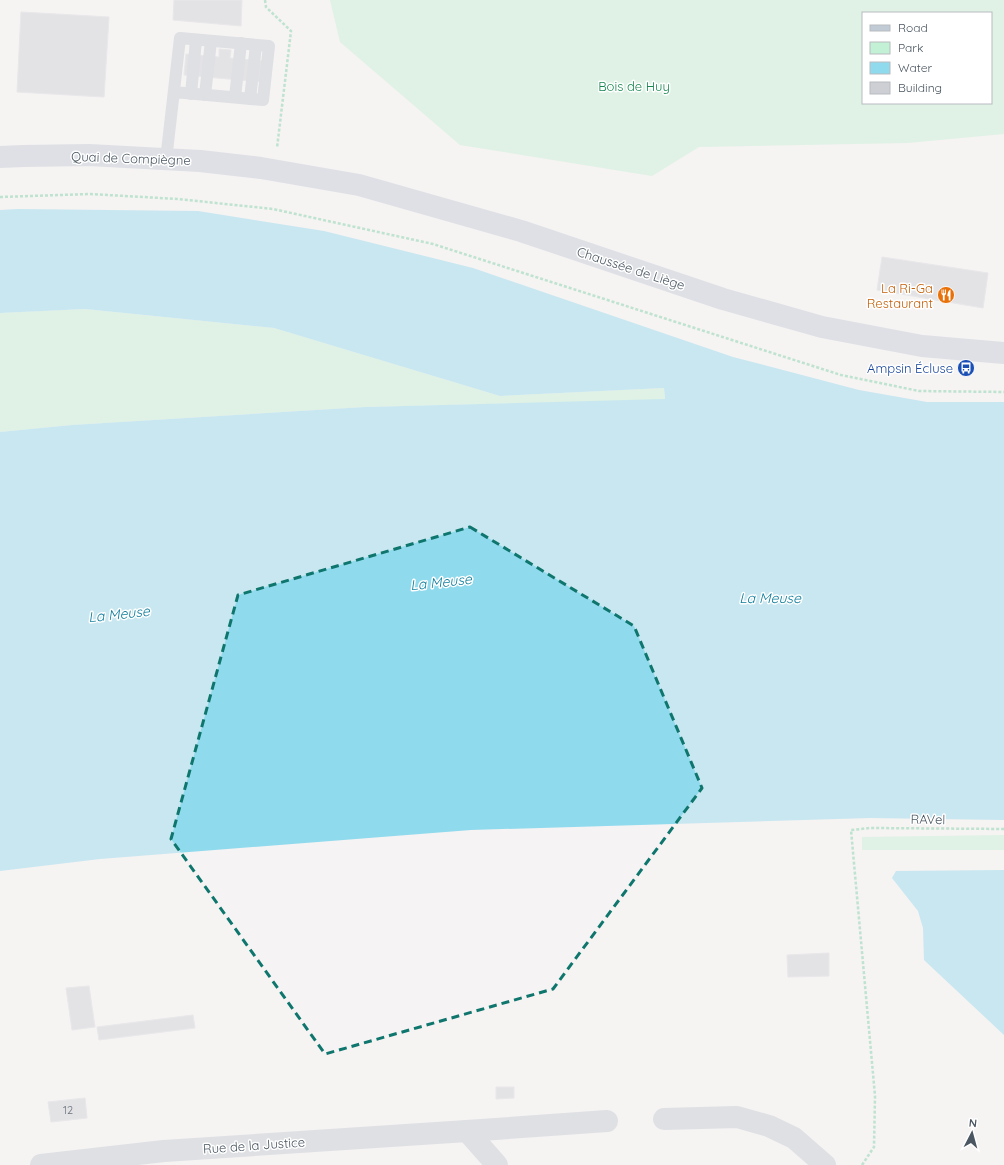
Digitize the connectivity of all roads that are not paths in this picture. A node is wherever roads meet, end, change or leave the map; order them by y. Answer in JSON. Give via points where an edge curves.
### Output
{"nodes":[{"id":1,"x":196,"y":40,"type":"junction"},
{"id":2,"x":212,"y":41,"type":"junction"},
{"id":3,"x":241,"y":44,"type":"junction"},
{"id":4,"x":174,"y":92,"type":"junction"},
{"id":5,"x":191,"y":94,"type":"junction"},
{"id":6,"x":205,"y":95,"type":"junction"},
{"id":7,"x":235,"y":97,"type":"junction"},
{"id":8,"x":0,"y":157,"type":"edge"},
{"id":9,"x":166,"y":160,"type":"junction"},
{"id":10,"x":261,"y":168,"type":"joint"},
{"id":11,"x":1004,"y":353,"type":"edge"},
{"id":12,"x":664,"y":1119,"type":"dead end"},
{"id":13,"x":607,"y":1121,"type":"dead end"},
{"id":14,"x":467,"y":1131,"type":"junction"},
{"id":15,"x":41,"y":1165,"type":"edge"},
{"id":16,"x":497,"y":1165,"type":"edge"},
{"id":17,"x":825,"y":1165,"type":"edge"}],
"edges":[{"from":1,"to":2,"type":"lane"},
{"from":1,"to":4,"type":"lane","via":[[180,38]]},
{"from":1,"to":5,"type":"lane"},
{"from":2,"to":3,"type":"lane"},
{"from":2,"to":6,"type":"lane"},
{"from":3,"to":7,"type":"lane"},
{"from":3,"to":7,"type":"lane","via":[[269,46],[263,100]]},
{"from":4,"to":5,"type":"lane"},
{"from":4,"to":9,"type":"lane"},
{"from":5,"to":6,"type":"lane"},
{"from":6,"to":7,"type":"lane"},
{"from":8,"to":9,"type":"main road","name":"Quai de Compiègne","via":[[89,155]]},
{"from":9,"to":10,"type":"main road","name":"Quai de Compiègne"},
{"from":10,"to":11,"type":"main road","name":"Chaussée de Liège","via":[[359,185],[521,231],[723,299],[822,327],[922,346]]},
{"from":12,"to":17,"type":"street","via":[[737,1117],[770,1126],[794,1138]]},
{"from":13,"to":14,"type":"street","name":"Rue de la Justice"},
{"from":14,"to":15,"type":"street","name":"Rue de la Justice","via":[[164,1151]]},
{"from":14,"to":16,"type":"street"}]}
